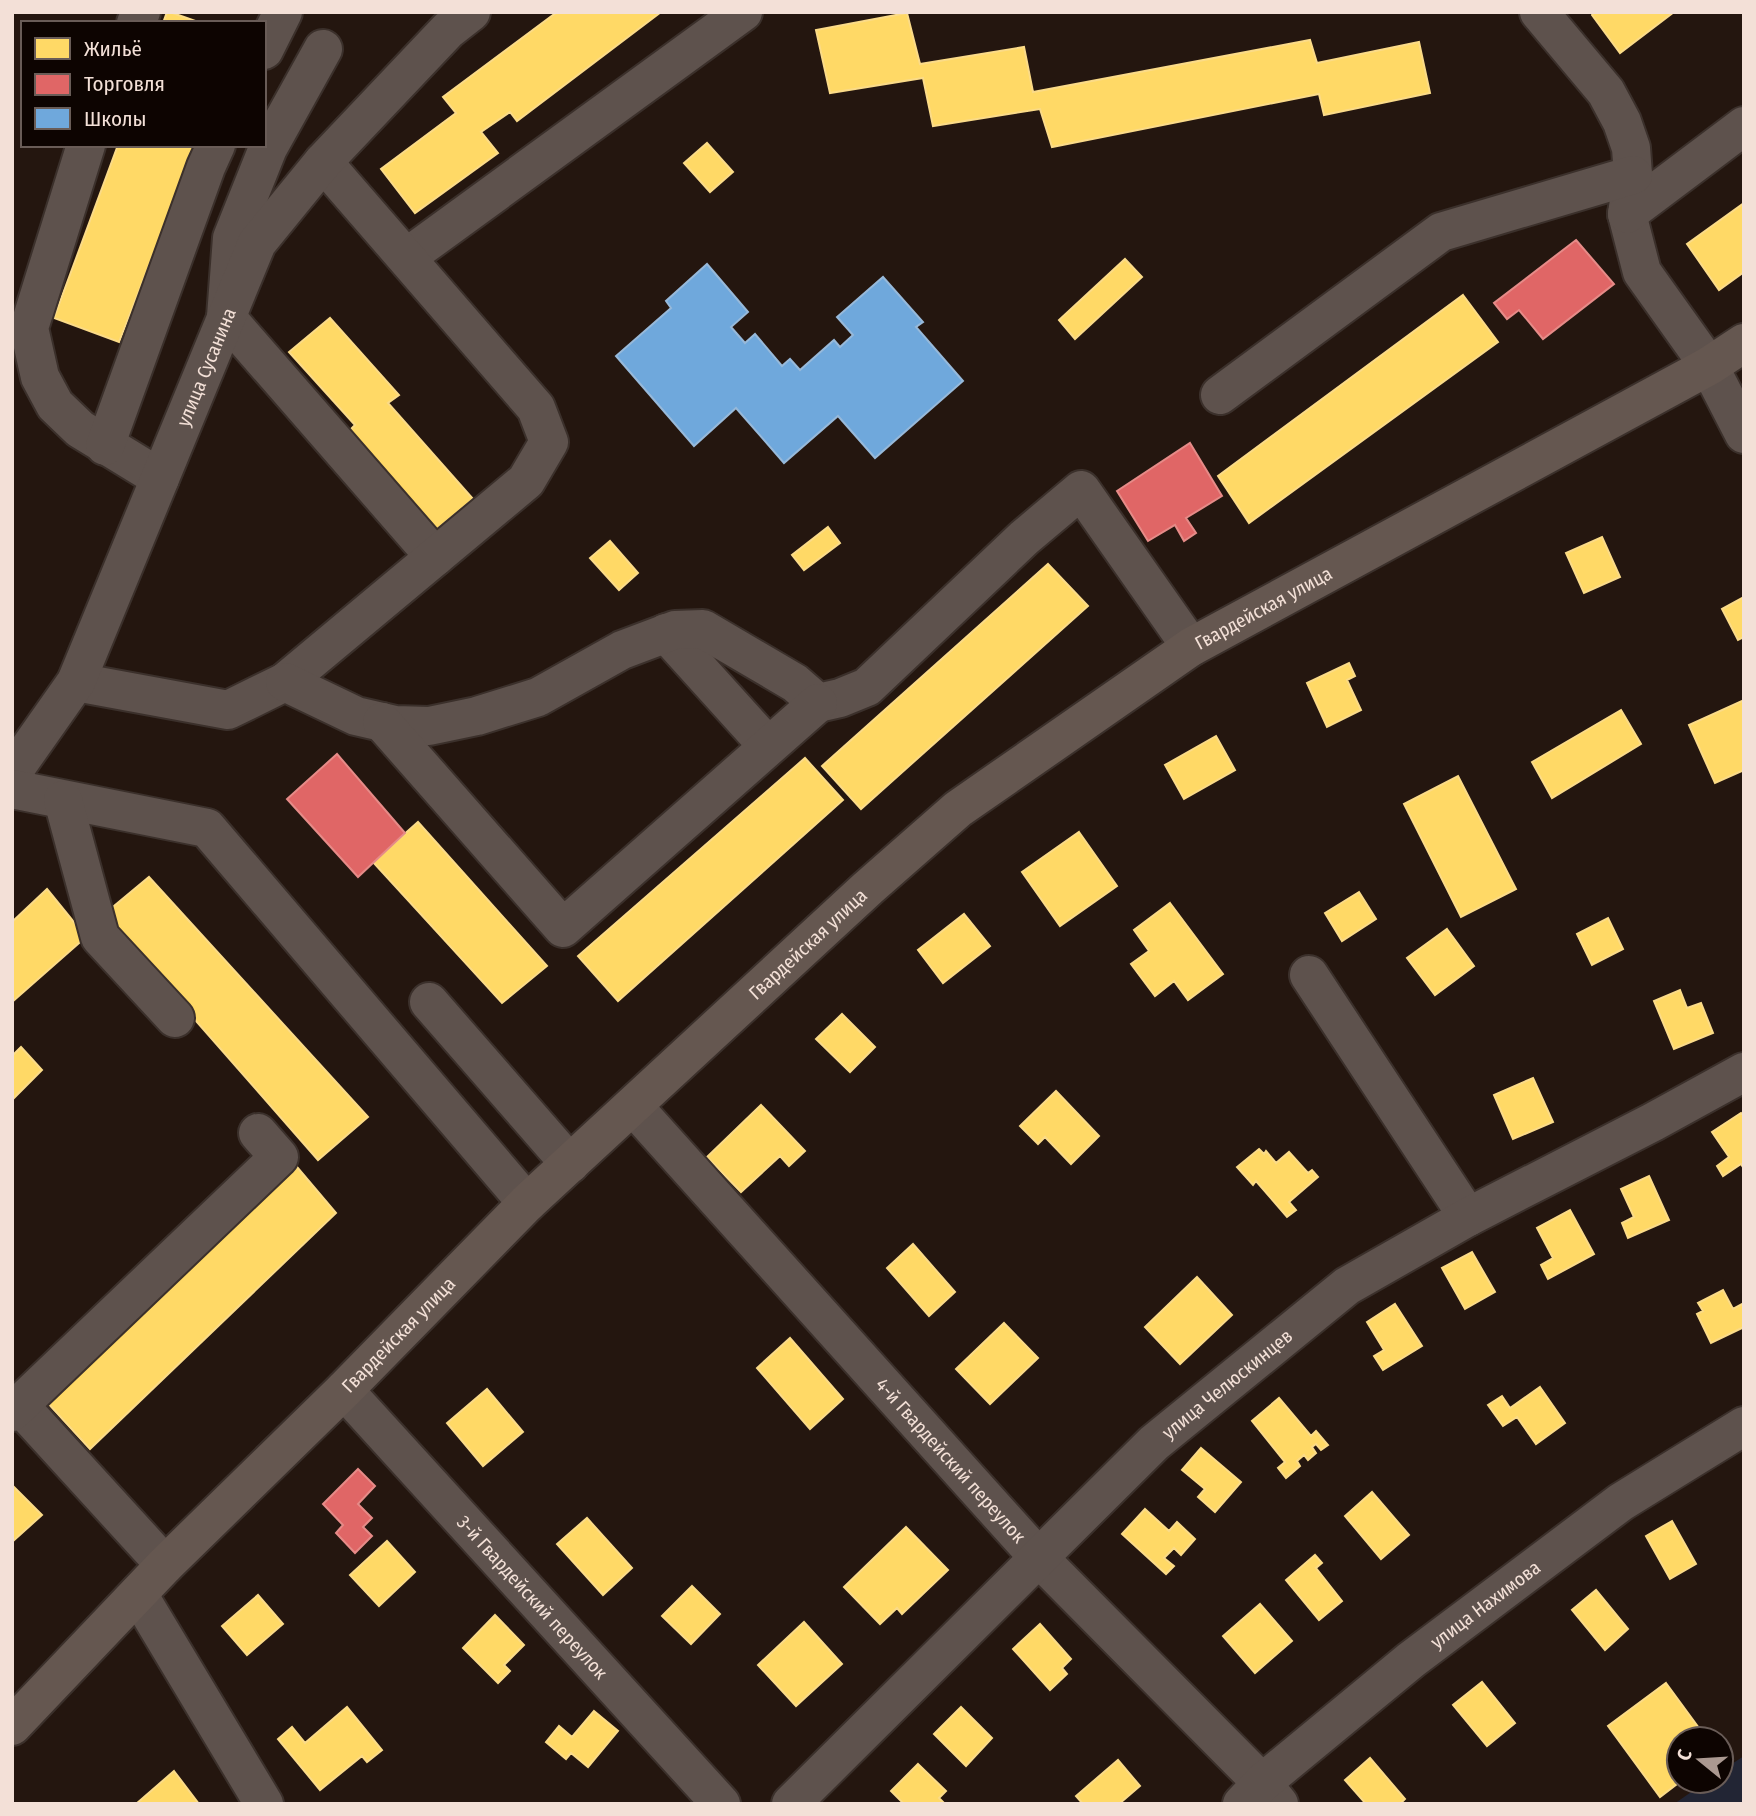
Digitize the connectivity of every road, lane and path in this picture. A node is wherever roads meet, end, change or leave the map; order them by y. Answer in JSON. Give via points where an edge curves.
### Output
{"nodes":[{"id":1,"x":283,"y":12,"type":"edge"},
{"id":2,"x":471,"y":12,"type":"edge"},
{"id":3,"x":743,"y":12,"type":"edge"},
{"id":4,"x":1539,"y":12,"type":"edge"},
{"id":5,"x":266,"y":46,"type":"edge"},
{"id":6,"x":323,"y":49,"type":"dead end"},
{"id":7,"x":293,"y":104,"type":"junction"},
{"id":8,"x":1744,"y":126,"type":"edge"},
{"id":9,"x":85,"y":147,"type":"edge"},
{"id":10,"x":215,"y":147,"type":"edge"},
{"id":11,"x":330,"y":155,"type":"junction"},
{"id":12,"x":1633,"y":175,"type":"junction"},
{"id":13,"x":1627,"y":214,"type":"junction"},
{"id":14,"x":407,"y":257,"type":"junction"},
{"id":15,"x":226,"y":317,"type":"junction"},
{"id":16,"x":1744,"y":343,"type":"edge"},
{"id":17,"x":1709,"y":366,"type":"junction"},
{"id":18,"x":1220,"y":396,"type":"dead end"},
{"id":19,"x":1744,"y":434,"type":"edge"},
{"id":20,"x":105,"y":446,"type":"junction"},
{"id":21,"x":160,"y":478,"type":"junction"},
{"id":22,"x":435,"y":557,"type":"junction"},
{"id":23,"x":666,"y":633,"type":"junction"},
{"id":24,"x":1191,"y":647,"type":"junction"},
{"id":25,"x":76,"y":682,"type":"junction"},
{"id":26,"x":285,"y":682,"type":"junction"},
{"id":27,"x":818,"y":703,"type":"junction"},
{"id":28,"x":382,"y":722,"type":"junction"},
{"id":29,"x":768,"y":746,"type":"junction"},
{"id":30,"x":12,"y":773,"type":"edge"},
{"id":31,"x":12,"y":789,"type":"edge"},
{"id":32,"x":63,"y":800,"type":"junction"},
{"id":33,"x":1310,"y":975,"type":"dead end"},
{"id":34,"x":429,"y":1002,"type":"dead end"},
{"id":35,"x":175,"y":1018,"type":"dead end"},
{"id":36,"x":1744,"y":1072,"type":"edge"},
{"id":37,"x":633,"y":1106,"type":"junction"},
{"id":38,"x":258,"y":1133,"type":"dead end"},
{"id":39,"x":570,"y":1164,"type":"junction"},
{"id":40,"x":527,"y":1203,"type":"junction"},
{"id":41,"x":1468,"y":1217,"type":"junction"},
{"id":42,"x":344,"y":1390,"type":"junction"},
{"id":43,"x":16,"y":1408,"type":"edge"},
{"id":44,"x":1744,"y":1426,"type":"edge"},
{"id":45,"x":1040,"y":1558,"type":"junction"},
{"id":46,"x":165,"y":1565,"type":"junction"},
{"id":47,"x":138,"y":1594,"type":"junction"},
{"id":48,"x":12,"y":1726,"type":"edge"},
{"id":49,"x":1261,"y":1797,"type":"edge"},
{"id":50,"x":264,"y":1804,"type":"edge"},
{"id":51,"x":721,"y":1804,"type":"edge"},
{"id":52,"x":791,"y":1804,"type":"edge"}],
"edges":[{"from":1,"to":5,"type":"street"},
{"from":2,"to":11,"type":"street","name":"улица Сусанина","via":[[448,30]]},
{"from":3,"to":14,"type":"street"},
{"from":4,"to":12,"type":"street","via":[[1606,92],[1631,148]]},
{"from":6,"to":7,"type":"street"},
{"from":7,"to":11,"type":"street"},
{"from":7,"to":15,"type":"street","via":[[268,148],[232,238]]},
{"from":8,"to":13,"type":"street"},
{"from":9,"to":20,"type":"street","via":[[29,328],[40,377],[55,405]]},
{"from":10,"to":20,"type":"street"},
{"from":11,"to":14,"type":"street"},
{"from":11,"to":15,"type":"street","name":"улица Сусанина","via":[[257,243]]},
{"from":12,"to":13,"type":"street"},
{"from":12,"to":18,"type":"street","via":[[1441,232]]},
{"from":13,"to":17,"type":"street","via":[[1642,272]]},
{"from":14,"to":22,"type":"street","via":[[536,408],[549,442],[526,481]]},
{"from":15,"to":21,"type":"street","name":"улица Сусанина"},
{"from":15,"to":22,"type":"street"},
{"from":16,"to":17,"type":"main road","name":"Гвардейская улица"},
{"from":17,"to":19,"type":"street"},
{"from":17,"to":24,"type":"main road","name":"Гвардейская улица"},
{"from":20,"to":21,"type":"street"},
{"from":21,"to":25,"type":"street","name":"улица Сусанина"},
{"from":22,"to":26,"type":"street"},
{"from":23,"to":27,"type":"street","via":[[703,629],[795,682]]},
{"from":23,"to":28,"type":"street","via":[[514,705],[429,726]]},
{"from":23,"to":29,"type":"street"},
{"from":24,"to":27,"type":"street","via":[[1081,490],[867,687]]},
{"from":24,"to":37,"type":"main road","name":"Гвардейская улица","via":[[958,809]]},
{"from":25,"to":26,"type":"street","via":[[228,710]]},
{"from":25,"to":30,"type":"street","name":"улица Сусанина"},
{"from":26,"to":28,"type":"street","via":[[356,716]]},
{"from":27,"to":29,"type":"street"},
{"from":28,"to":29,"type":"street","via":[[563,928]]},
{"from":31,"to":32,"type":"street"},
{"from":32,"to":35,"type":"street","via":[[100,937]]},
{"from":32,"to":40,"type":"street","via":[[207,828]]},
{"from":33,"to":41,"type":"street"},
{"from":34,"to":39,"type":"street"},
{"from":36,"to":41,"type":"street","name":"улица Челюскинцев"},
{"from":37,"to":39,"type":"main road","name":"Гвардейская улица"},
{"from":37,"to":45,"type":"street","name":"4-й Гвардейский переулок"},
{"from":38,"to":43,"type":"street","via":[[279,1157]]},
{"from":39,"to":40,"type":"main road","name":"Гвардейская улица"},
{"from":40,"to":42,"type":"main road","name":"Гвардейская улица"},
{"from":41,"to":45,"type":"street","name":"улица Челюскинцев","via":[[1347,1286],[1154,1443]]},
{"from":42,"to":46,"type":"main road","name":"Гвардейская улица"},
{"from":42,"to":51,"type":"street","name":"3-й Гвардейский переулок"},
{"from":43,"to":46,"type":"street"},
{"from":44,"to":49,"type":"street","name":"улица Нахимова","via":[[1621,1502],[1410,1660]]},
{"from":45,"to":49,"type":"street","name":"4-й Гвардейский переулок"},
{"from":45,"to":52,"type":"street","name":"улица Челюскинцев"},
{"from":46,"to":47,"type":"main road","name":"Гвардейская улица"},
{"from":47,"to":48,"type":"main road","name":"Гвардейская улица"},
{"from":47,"to":50,"type":"street"}]}
